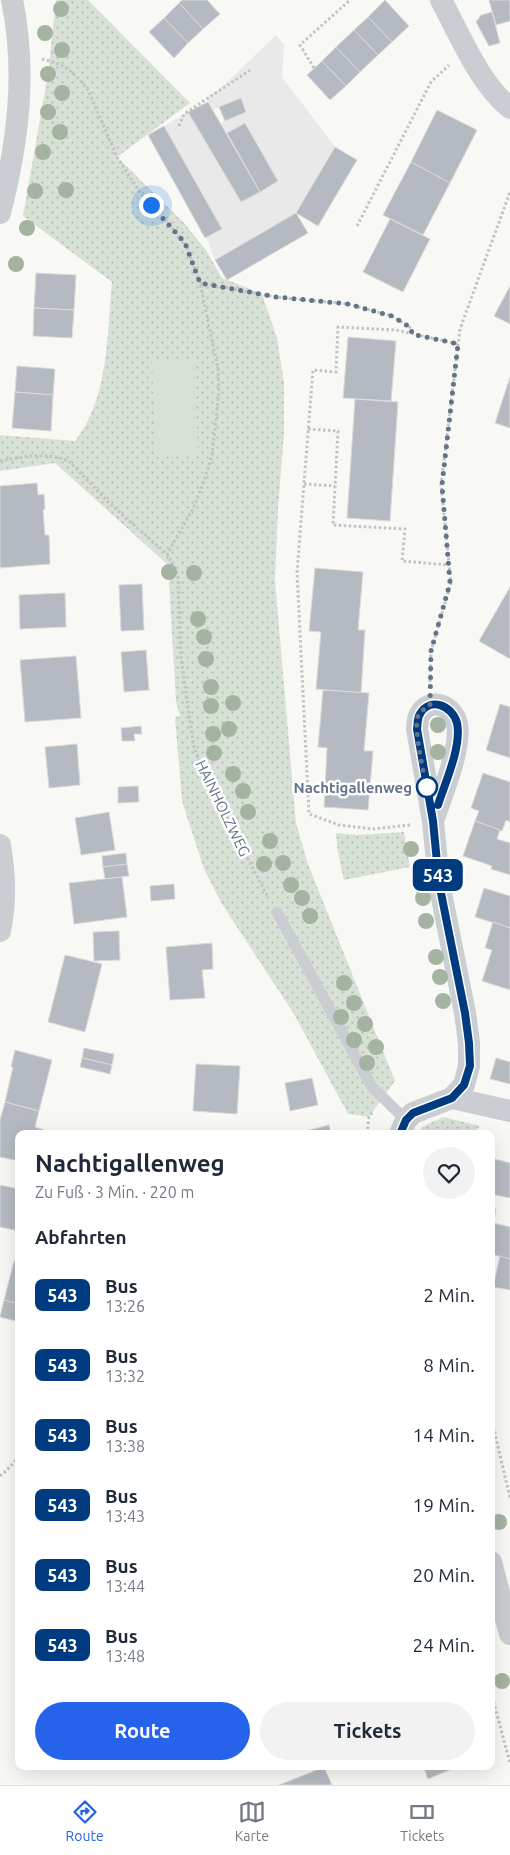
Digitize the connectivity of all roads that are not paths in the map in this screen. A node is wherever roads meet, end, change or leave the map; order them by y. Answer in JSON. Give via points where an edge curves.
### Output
{"nodes":[{"id":1,"x":12,"y":0,"type":"edge"},
{"id":2,"x":441,"y":0,"type":"edge"},
{"id":3,"x":510,"y":108,"type":"edge"},
{"id":4,"x":0,"y":213,"type":"edge"},
{"id":5,"x":433,"y":821,"type":"junction"},
{"id":6,"x":0,"y":845,"type":"edge"},
{"id":7,"x":276,"y":912,"type":"road end"},
{"id":8,"x":0,"y":932,"type":"edge"},
{"id":9,"x":452,"y":1098,"type":"junction"},
{"id":10,"x":510,"y":1111,"type":"edge"},
{"id":11,"x":403,"y":1127,"type":"edge"},
{"id":12,"x":495,"y":1577,"type":"edge"},
{"id":13,"x":510,"y":1634,"type":"edge"}],
"edges":[{"from":1,"to":4,"type":"street","via":[[20,57],[18,126]]},
{"from":2,"to":3,"type":"street","via":[[481,74]]},
{"from":5,"to":5,"type":"street","via":[[458,735],[452,713],[444,706],[430,706],[418,716],[417,729]]},
{"from":5,"to":9,"type":"street","via":[[439,883],[469,1043],[467,1076],[464,1085]]},
{"from":6,"to":8,"type":"street","via":[[5,895]]},
{"from":7,"to":11,"type":"lane","via":[[372,1087]]},
{"from":9,"to":10,"type":"street"},
{"from":9,"to":11,"type":"street","via":[[413,1113]]},
{"from":12,"to":13,"type":"street"}]}
